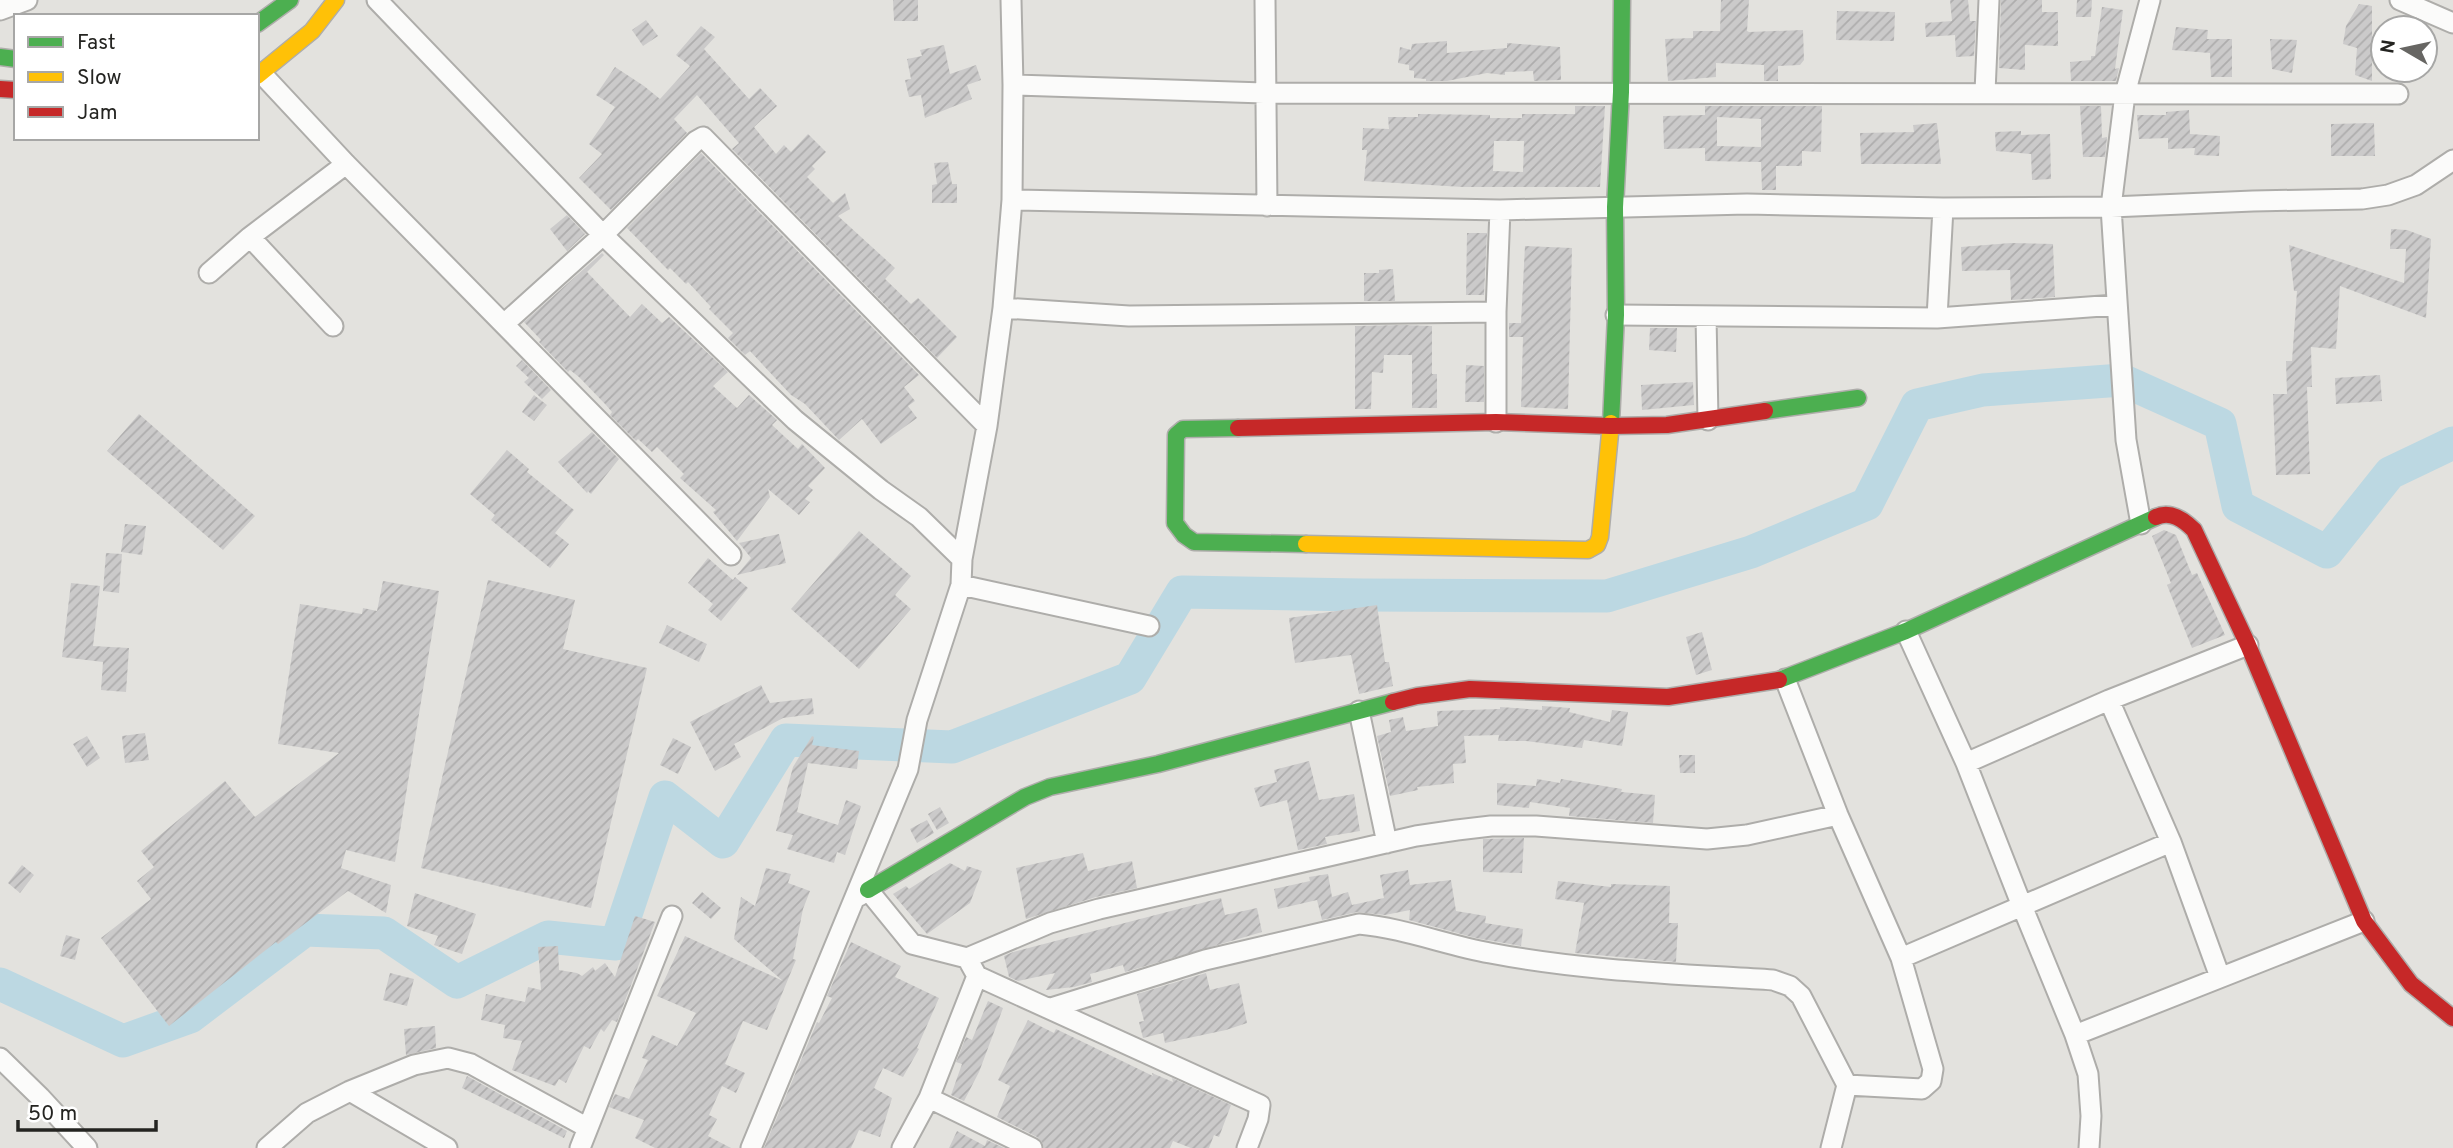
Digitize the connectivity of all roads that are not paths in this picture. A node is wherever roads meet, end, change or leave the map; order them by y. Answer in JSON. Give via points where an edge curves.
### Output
{"nodes":[{"id":1,"x":27,"y":0,"type":"edge"},
{"id":2,"x":290,"y":0,"type":"edge"},
{"id":3,"x":336,"y":0,"type":"edge"},
{"id":4,"x":377,"y":0,"type":"edge"},
{"id":5,"x":1010,"y":0,"type":"edge"},
{"id":6,"x":1265,"y":0,"type":"edge"},
{"id":7,"x":1622,"y":0,"type":"edge"},
{"id":8,"x":1989,"y":0,"type":"edge"},
{"id":9,"x":2150,"y":0,"type":"edge"},
{"id":10,"x":2400,"y":0,"type":"edge"},
{"id":11,"x":0,"y":9,"type":"edge"},
{"id":12,"x":259,"y":23,"type":"edge"},
{"id":13,"x":2453,"y":23,"type":"edge"},
{"id":14,"x":259,"y":75,"type":"edge"},
{"id":15,"x":1013,"y":85,"type":"junction"},
{"id":16,"x":1621,"y":92,"type":"junction"},
{"id":17,"x":1986,"y":92,"type":"junction"},
{"id":18,"x":1264,"y":93,"type":"junction"},
{"id":19,"x":2124,"y":94,"type":"junction"},
{"id":20,"x":2398,"y":94,"type":"dead end"},
{"id":21,"x":2453,"y":160,"type":"edge"},
{"id":22,"x":346,"y":164,"type":"junction"},
{"id":23,"x":1012,"y":200,"type":"junction"},
{"id":24,"x":1267,"y":206,"type":"junction"},
{"id":25,"x":1615,"y":207,"type":"junction"},
{"id":26,"x":2111,"y":207,"type":"junction"},
{"id":27,"x":1943,"y":208,"type":"junction"},
{"id":28,"x":1500,"y":210,"type":"junction"},
{"id":29,"x":603,"y":235,"type":"junction"},
{"id":30,"x":250,"y":237,"type":"junction"},
{"id":31,"x":209,"y":273,"type":"dead end"},
{"id":32,"x":2116,"y":305,"type":"junction"},
{"id":33,"x":1003,"y":308,"type":"junction"},
{"id":34,"x":1496,"y":313,"type":"junction"},
{"id":35,"x":1616,"y":315,"type":"junction"},
{"id":36,"x":1706,"y":316,"type":"junction"},
{"id":37,"x":1937,"y":318,"type":"junction"},
{"id":38,"x":504,"y":324,"type":"junction"},
{"id":39,"x":333,"y":326,"type":"dead end"},
{"id":40,"x":1858,"y":398,"type":"dead end"},
{"id":41,"x":1707,"y":419,"type":"junction"},
{"id":42,"x":1496,"y":422,"type":"junction"},
{"id":43,"x":987,"y":426,"type":"junction"},
{"id":44,"x":1611,"y":426,"type":"junction"},
{"id":45,"x":2141,"y":524,"type":"junction"},
{"id":46,"x":731,"y":555,"type":"dead end"},
{"id":47,"x":962,"y":559,"type":"junction"},
{"id":48,"x":961,"y":585,"type":"junction"},
{"id":49,"x":1149,"y":626,"type":"dead end"},
{"id":50,"x":1906,"y":631,"type":"junction"},
{"id":51,"x":2248,"y":645,"type":"junction"},
{"id":52,"x":1785,"y":679,"type":"junction"},
{"id":53,"x":2109,"y":700,"type":"junction"},
{"id":54,"x":1359,"y":710,"type":"junction"},
{"id":55,"x":1966,"y":763,"type":"junction"},
{"id":56,"x":1838,"y":815,"type":"junction"},
{"id":57,"x":2171,"y":842,"type":"junction"},
{"id":58,"x":1387,"y":843,"type":"junction"},
{"id":59,"x":861,"y":894,"type":"junction"},
{"id":60,"x":2022,"y":906,"type":"junction"},
{"id":61,"x":672,"y":916,"type":"dead end"},
{"id":62,"x":2364,"y":921,"type":"junction"},
{"id":63,"x":967,"y":958,"type":"junction"},
{"id":64,"x":1900,"y":958,"type":"junction"},
{"id":65,"x":977,"y":976,"type":"junction"},
{"id":66,"x":2220,"y":977,"type":"junction"},
{"id":67,"x":1051,"y":1008,"type":"junction"},
{"id":68,"x":2453,"y":1018,"type":"edge"},
{"id":69,"x":2075,"y":1035,"type":"junction"},
{"id":70,"x":0,"y":1058,"type":"edge"},
{"id":71,"x":1847,"y":1085,"type":"junction"},
{"id":72,"x":350,"y":1091,"type":"junction"},
{"id":73,"x":929,"y":1098,"type":"junction"},
{"id":74,"x":588,"y":1128,"type":"junction"},
{"id":75,"x":87,"y":1148,"type":"edge"},
{"id":76,"x":267,"y":1148,"type":"edge"},
{"id":77,"x":447,"y":1148,"type":"edge"},
{"id":78,"x":580,"y":1148,"type":"edge"},
{"id":79,"x":751,"y":1148,"type":"edge"},
{"id":80,"x":902,"y":1148,"type":"edge"},
{"id":81,"x":1032,"y":1148,"type":"edge"},
{"id":82,"x":1247,"y":1148,"type":"edge"},
{"id":83,"x":1831,"y":1148,"type":"edge"},
{"id":84,"x":2089,"y":1148,"type":"edge"}],
"edges":[{"from":1,"to":11,"type":"street"},
{"from":2,"to":12,"type":"street"},
{"from":3,"to":14,"type":"street","via":[[312,31]]},
{"from":4,"to":29,"type":"street"},
{"from":5,"to":15,"type":"street"},
{"from":6,"to":18,"type":"street"},
{"from":7,"to":16,"type":"street"},
{"from":8,"to":17,"type":"street"},
{"from":9,"to":19,"type":"street"},
{"from":10,"to":13,"type":"street"},
{"from":14,"to":22,"type":"street"},
{"from":15,"to":18,"type":"street"},
{"from":15,"to":23,"type":"street"},
{"from":16,"to":17,"type":"street"},
{"from":16,"to":18,"type":"street"},
{"from":16,"to":25,"type":"street"},
{"from":17,"to":19,"type":"street"},
{"from":18,"to":24,"type":"street"},
{"from":19,"to":20,"type":"street"},
{"from":19,"to":26,"type":"street"},
{"from":21,"to":26,"type":"street","via":[[2416,185],[2362,199]]},
{"from":22,"to":30,"type":"street"},
{"from":22,"to":38,"type":"street"},
{"from":23,"to":24,"type":"street"},
{"from":23,"to":33,"type":"street"},
{"from":24,"to":28,"type":"street"},
{"from":25,"to":27,"type":"street"},
{"from":25,"to":28,"type":"street"},
{"from":25,"to":35,"type":"street"},
{"from":26,"to":27,"type":"street"},
{"from":26,"to":32,"type":"street"},
{"from":27,"to":37,"type":"street"},
{"from":28,"to":34,"type":"street"},
{"from":29,"to":38,"type":"street"},
{"from":29,"to":43,"type":"street","via":[[704,137]]},
{"from":29,"to":47,"type":"street","via":[[795,420],[919,517]]},
{"from":30,"to":31,"type":"street"},
{"from":30,"to":39,"type":"street"},
{"from":32,"to":37,"type":"street"},
{"from":32,"to":45,"type":"street","via":[[2126,440]]},
{"from":33,"to":34,"type":"street","via":[[1129,316]]},
{"from":33,"to":43,"type":"street"},
{"from":34,"to":42,"type":"street"},
{"from":35,"to":36,"type":"street"},
{"from":35,"to":44,"type":"street"},
{"from":36,"to":37,"type":"street"},
{"from":36,"to":41,"type":"street"},
{"from":38,"to":46,"type":"street"},
{"from":40,"to":41,"type":"street"},
{"from":41,"to":44,"type":"street"},
{"from":42,"to":44,"type":"street"},
{"from":42,"to":44,"type":"street","via":[[1183,429],[1175,444],[1175,523],[1194,542],[1588,550],[1600,537]]},
{"from":43,"to":47,"type":"street"},
{"from":45,"to":50,"type":"street"},
{"from":45,"to":51,"type":"street","via":[[2162,514],[2182,518],[2194,530]]},
{"from":47,"to":48,"type":"street"},
{"from":48,"to":49,"type":"street"},
{"from":48,"to":59,"type":"street","via":[[917,720],[908,769]]},
{"from":50,"to":52,"type":"street"},
{"from":50,"to":55,"type":"street"},
{"from":51,"to":53,"type":"street"},
{"from":51,"to":62,"type":"street"},
{"from":52,"to":54,"type":"street","via":[[1668,697],[1470,689]]},
{"from":52,"to":56,"type":"street"},
{"from":53,"to":55,"type":"street"},
{"from":53,"to":57,"type":"street"},
{"from":54,"to":58,"type":"street"},
{"from":54,"to":59,"type":"street","via":[[1158,764],[1050,787],[1025,797]]},
{"from":55,"to":60,"type":"street"},
{"from":56,"to":58,"type":"street","via":[[1707,839],[1513,826],[1457,830]]},
{"from":56,"to":64,"type":"street"},
{"from":57,"to":60,"type":"street"},
{"from":57,"to":66,"type":"street"},
{"from":58,"to":63,"type":"street","via":[[1099,909],[1049,923]]},
{"from":59,"to":63,"type":"street","via":[[912,944]]},
{"from":59,"to":79,"type":"street"},
{"from":60,"to":64,"type":"street"},
{"from":60,"to":69,"type":"street"},
{"from":61,"to":74,"type":"street"},
{"from":62,"to":66,"type":"street"},
{"from":62,"to":68,"type":"street","via":[[2411,984]]},
{"from":63,"to":65,"type":"street"},
{"from":64,"to":71,"type":"street","via":[[1933,1069],[1931,1081],[1922,1089]]},
{"from":65,"to":67,"type":"street"},
{"from":65,"to":73,"type":"street"},
{"from":66,"to":69,"type":"street"},
{"from":67,"to":71,"type":"street","via":[[1205,960],[1359,925],[1383,926],[1491,954],[1598,968],[1773,980],[1801,996]]},
{"from":67,"to":82,"type":"street","via":[[1260,1105]]},
{"from":69,"to":84,"type":"street","via":[[2088,1074]]},
{"from":70,"to":75,"type":"street"},
{"from":71,"to":83,"type":"street"},
{"from":72,"to":74,"type":"street","via":[[414,1065],[448,1058],[471,1064]]},
{"from":72,"to":76,"type":"street","via":[[307,1114]]},
{"from":72,"to":77,"type":"street"},
{"from":73,"to":80,"type":"street"},
{"from":73,"to":81,"type":"street"},
{"from":74,"to":78,"type":"street"}]}
